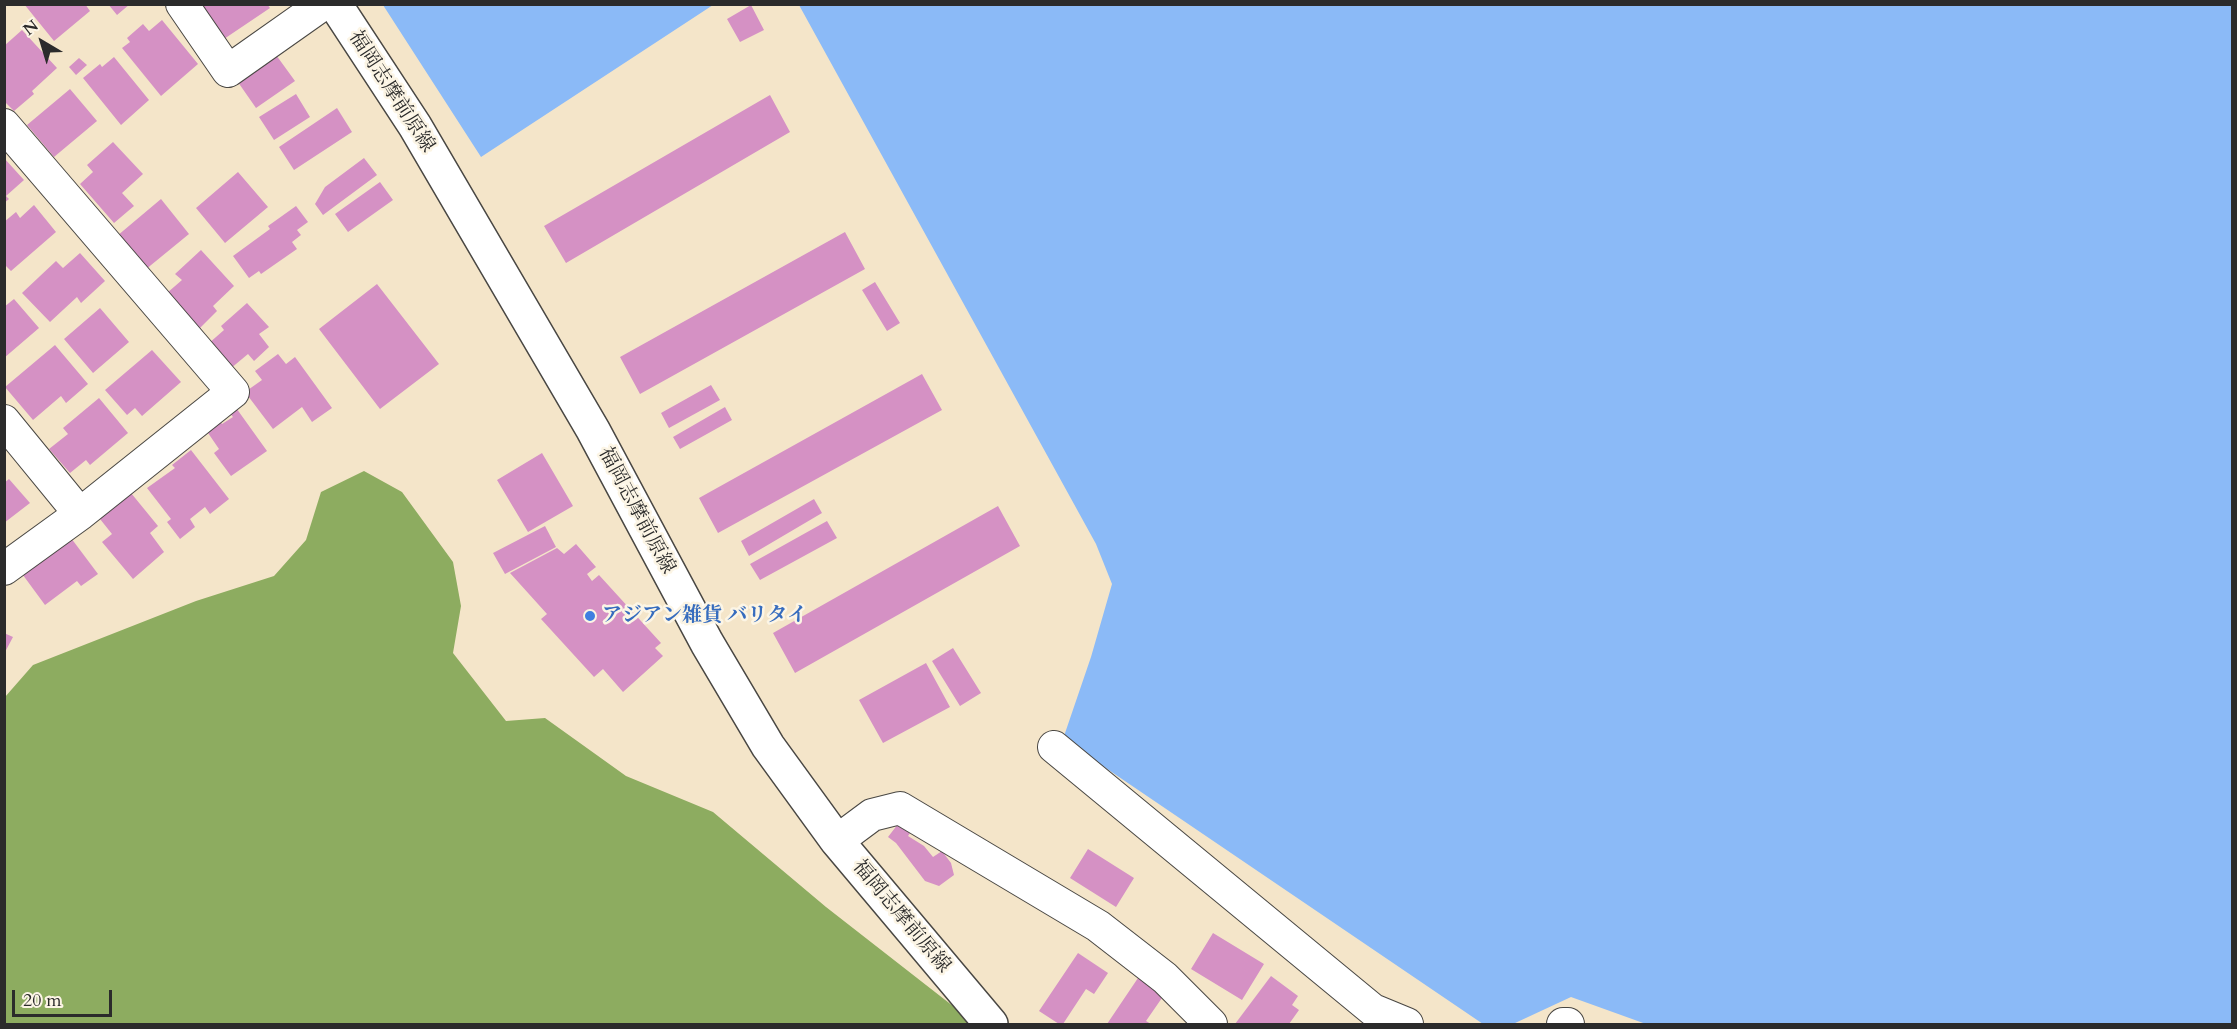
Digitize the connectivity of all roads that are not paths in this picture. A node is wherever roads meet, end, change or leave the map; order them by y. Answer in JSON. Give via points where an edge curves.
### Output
{"nodes":[{"id":1,"x":182,"y":4,"type":"edge"},
{"id":2,"x":323,"y":4,"type":"edge"},
{"id":3,"x":335,"y":4,"type":"edge"},
{"id":4,"x":4,"y":125,"type":"edge"},
{"id":5,"x":4,"y":421,"type":"edge"},
{"id":6,"x":80,"y":514,"type":"junction"},
{"id":7,"x":4,"y":569,"type":"edge"},
{"id":8,"x":1054,"y":747,"type":"dead end"},
{"id":9,"x":837,"y":841,"type":"junction"},
{"id":10,"x":991,"y":1024,"type":"edge"},
{"id":11,"x":1211,"y":1024,"type":"edge"},
{"id":12,"x":1407,"y":1024,"type":"edge"},
{"id":13,"x":1563,"y":1024,"type":"edge"},
{"id":14,"x":1568,"y":1024,"type":"edge"}],
"edges":[{"from":1,"to":2,"type":"street","via":[[228,71]]},
{"from":3,"to":9,"type":"main road","name":"福岡志摩前原線","via":[[415,126],[593,430],[707,643],[768,746]]},
{"from":4,"to":6,"type":"street","via":[[233,392]]},
{"from":5,"to":6,"type":"street"},
{"from":6,"to":7,"type":"street"},
{"from":8,"to":12,"type":"street","via":[[1373,1010]]},
{"from":9,"to":10,"type":"main road","name":"福岡志摩前原線"},
{"from":9,"to":11,"type":"street","via":[[872,815],[900,808],[1098,926],[1165,978]]},
{"from":13,"to":14,"type":"street"}]}
